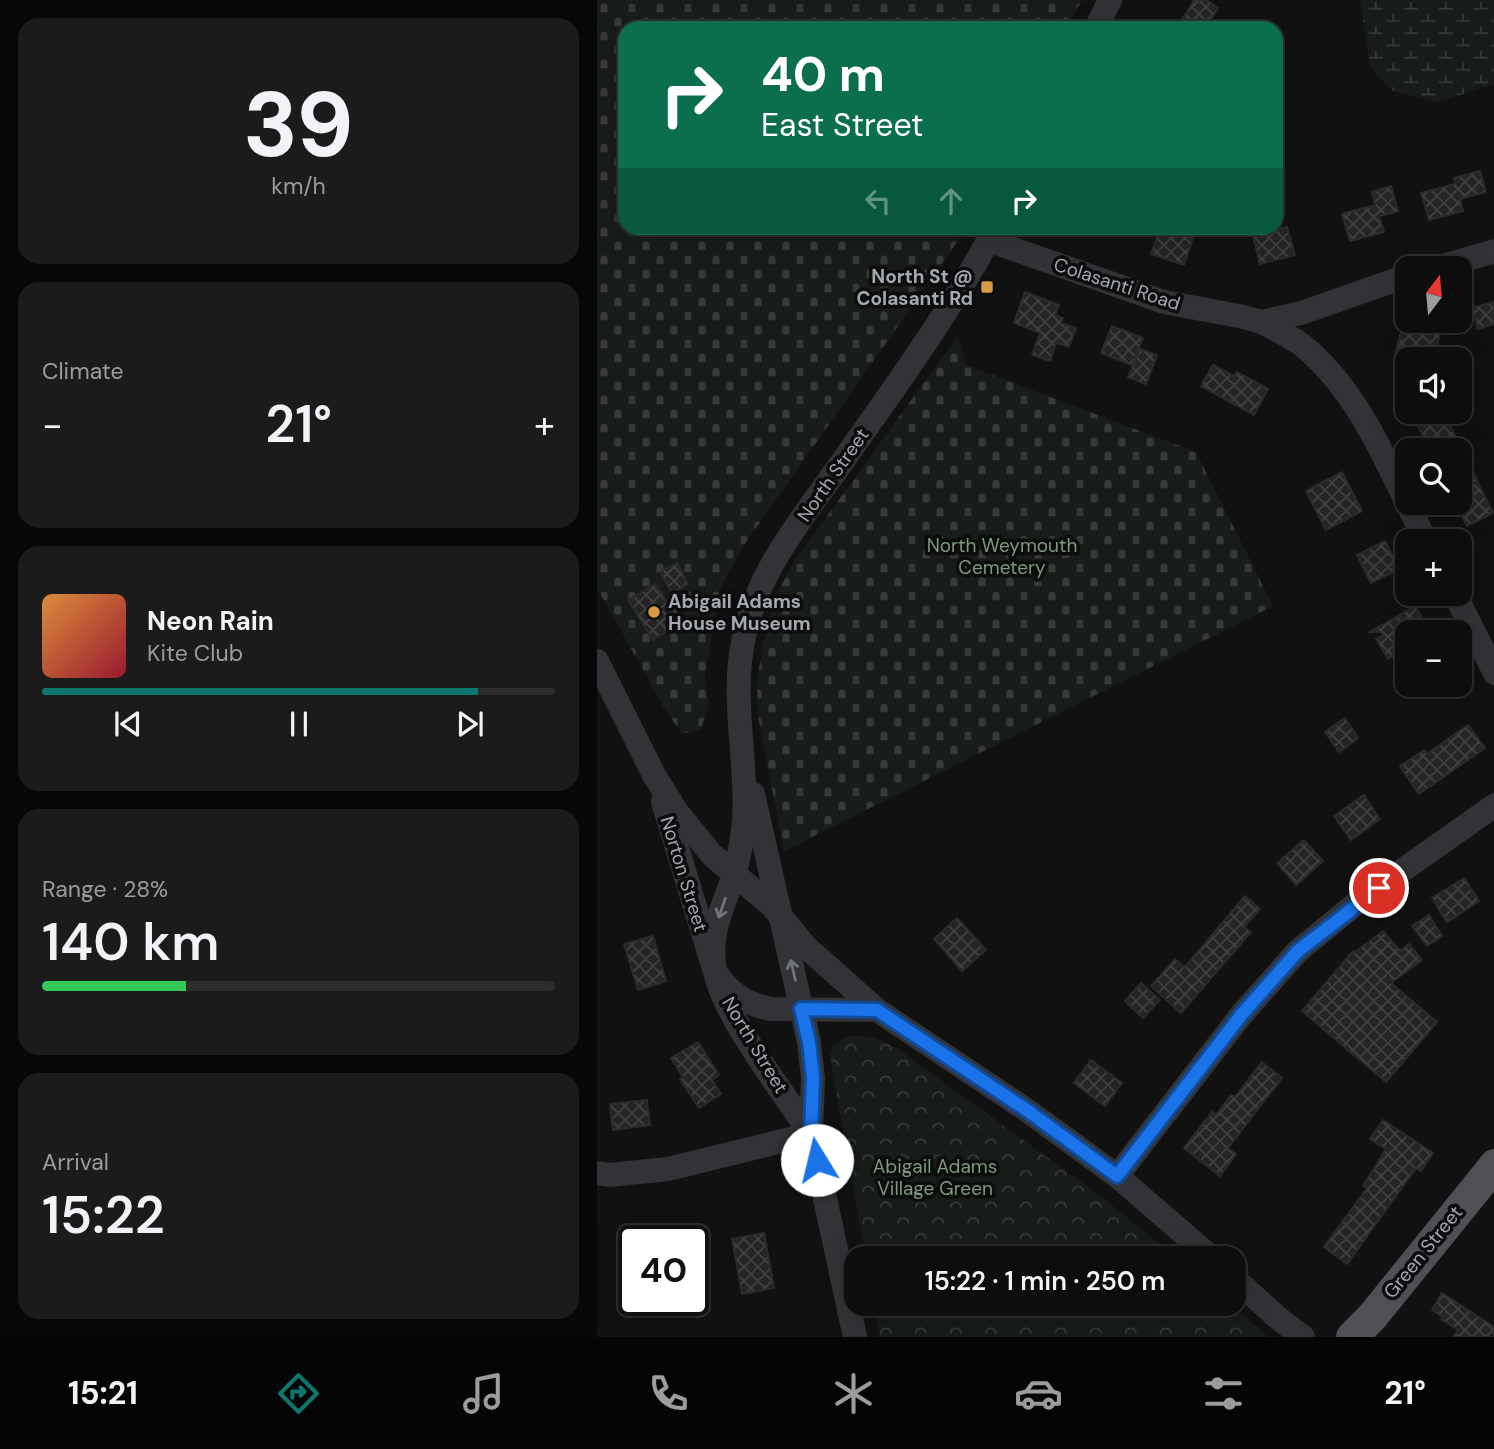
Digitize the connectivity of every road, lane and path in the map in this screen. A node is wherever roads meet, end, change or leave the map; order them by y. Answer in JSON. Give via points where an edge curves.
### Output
{"nodes":[{"id":1,"x":1110,"y":0,"type":"edge"},
{"id":2,"x":1100,"y":21,"type":"edge"},
{"id":3,"x":991,"y":235,"type":"edge"},
{"id":4,"x":995,"y":235,"type":"edge"},
{"id":5,"x":1494,"y":251,"type":"edge"},
{"id":6,"x":1472,"y":257,"type":"edge"},
{"id":7,"x":1395,"y":280,"type":"edge"},
{"id":8,"x":1262,"y":322,"type":"junction"},
{"id":9,"x":1420,"y":529,"type":"edge"},
{"id":10,"x":1461,"y":606,"type":"edge"},
{"id":11,"x":597,"y":660,"type":"edge"},
{"id":12,"x":1494,"y":673,"type":"edge"},
{"id":13,"x":742,"y":745,"type":"junction"},
{"id":14,"x":654,"y":775,"type":"junction"},
{"id":15,"x":1494,"y":805,"type":"edge"},
{"id":16,"x":734,"y":875,"type":"junction"},
{"id":17,"x":780,"y":915,"type":"junction"},
{"id":18,"x":715,"y":972,"type":"junction"},
{"id":19,"x":801,"y":1009,"type":"junction"},
{"id":20,"x":877,"y":1010,"type":"junction"},
{"id":21,"x":811,"y":1134,"type":"junction"},
{"id":22,"x":1494,"y":1165,"type":"edge"},
{"id":23,"x":597,"y":1173,"type":"edge"},
{"id":24,"x":1117,"y":1176,"type":"junction"},
{"id":25,"x":1198,"y":1246,"type":"edge"},
{"id":26,"x":1246,"y":1289,"type":"edge"},
{"id":27,"x":855,"y":1337,"type":"edge"},
{"id":28,"x":1303,"y":1337,"type":"edge"},
{"id":29,"x":1352,"y":1337,"type":"edge"}],
"edges":[{"from":1,"to":2,"type":"street"},
{"from":3,"to":13,"type":"street","name":"North Street","via":[[928,339],[763,581],[740,656]]},
{"from":4,"to":8,"type":"street","name":"Colasanti Road","via":[[1164,302]]},
{"from":5,"to":6,"type":"street"},
{"from":7,"to":8,"type":"street","name":"Colasanti Road"},
{"from":8,"to":9,"type":"street","via":[[1305,347],[1333,374],[1359,410]]},
{"from":10,"to":12,"type":"street"},
{"from":11,"to":14,"type":"street","name":"Norton Street"},
{"from":13,"to":16,"type":"street","name":"North Street","via":[[744,818]]},
{"from":13,"to":17,"type":"street","name":"North Street"},
{"from":14,"to":16,"type":"street","name":"Norton Street","via":[[688,827]]},
{"from":14,"to":18,"type":"street","name":"Norton Street"},
{"from":15,"to":24,"type":"street","via":[[1359,901],[1298,951],[1242,1014]]},
{"from":16,"to":17,"type":"street","name":"Norton Street"},
{"from":16,"to":18,"type":"street","name":"North Street","one_way":true,"via":[[715,931]]},
{"from":19,"to":17,"type":"street","name":"North Street","one_way":true},
{"from":17,"to":20,"type":"street","name":"Norton Street","via":[[805,946]]},
{"from":18,"to":19,"type":"street","via":[[745,1002],[771,1009]]},
{"from":18,"to":21,"type":"street","name":"North Street","via":[[743,1030]]},
{"from":19,"to":20,"type":"street"},
{"from":19,"to":21,"type":"street","name":"North Street","via":[[813,1078]]},
{"from":20,"to":24,"type":"street","name":"Norton Street"},
{"from":21,"to":23,"type":"street","via":[[668,1170]]},
{"from":21,"to":27,"type":"street","name":"North Street"},
{"from":22,"to":29,"type":"main road","name":"Green Street"},
{"from":24,"to":25,"type":"street","name":"Norton Street"},
{"from":26,"to":28,"type":"street"}]}
